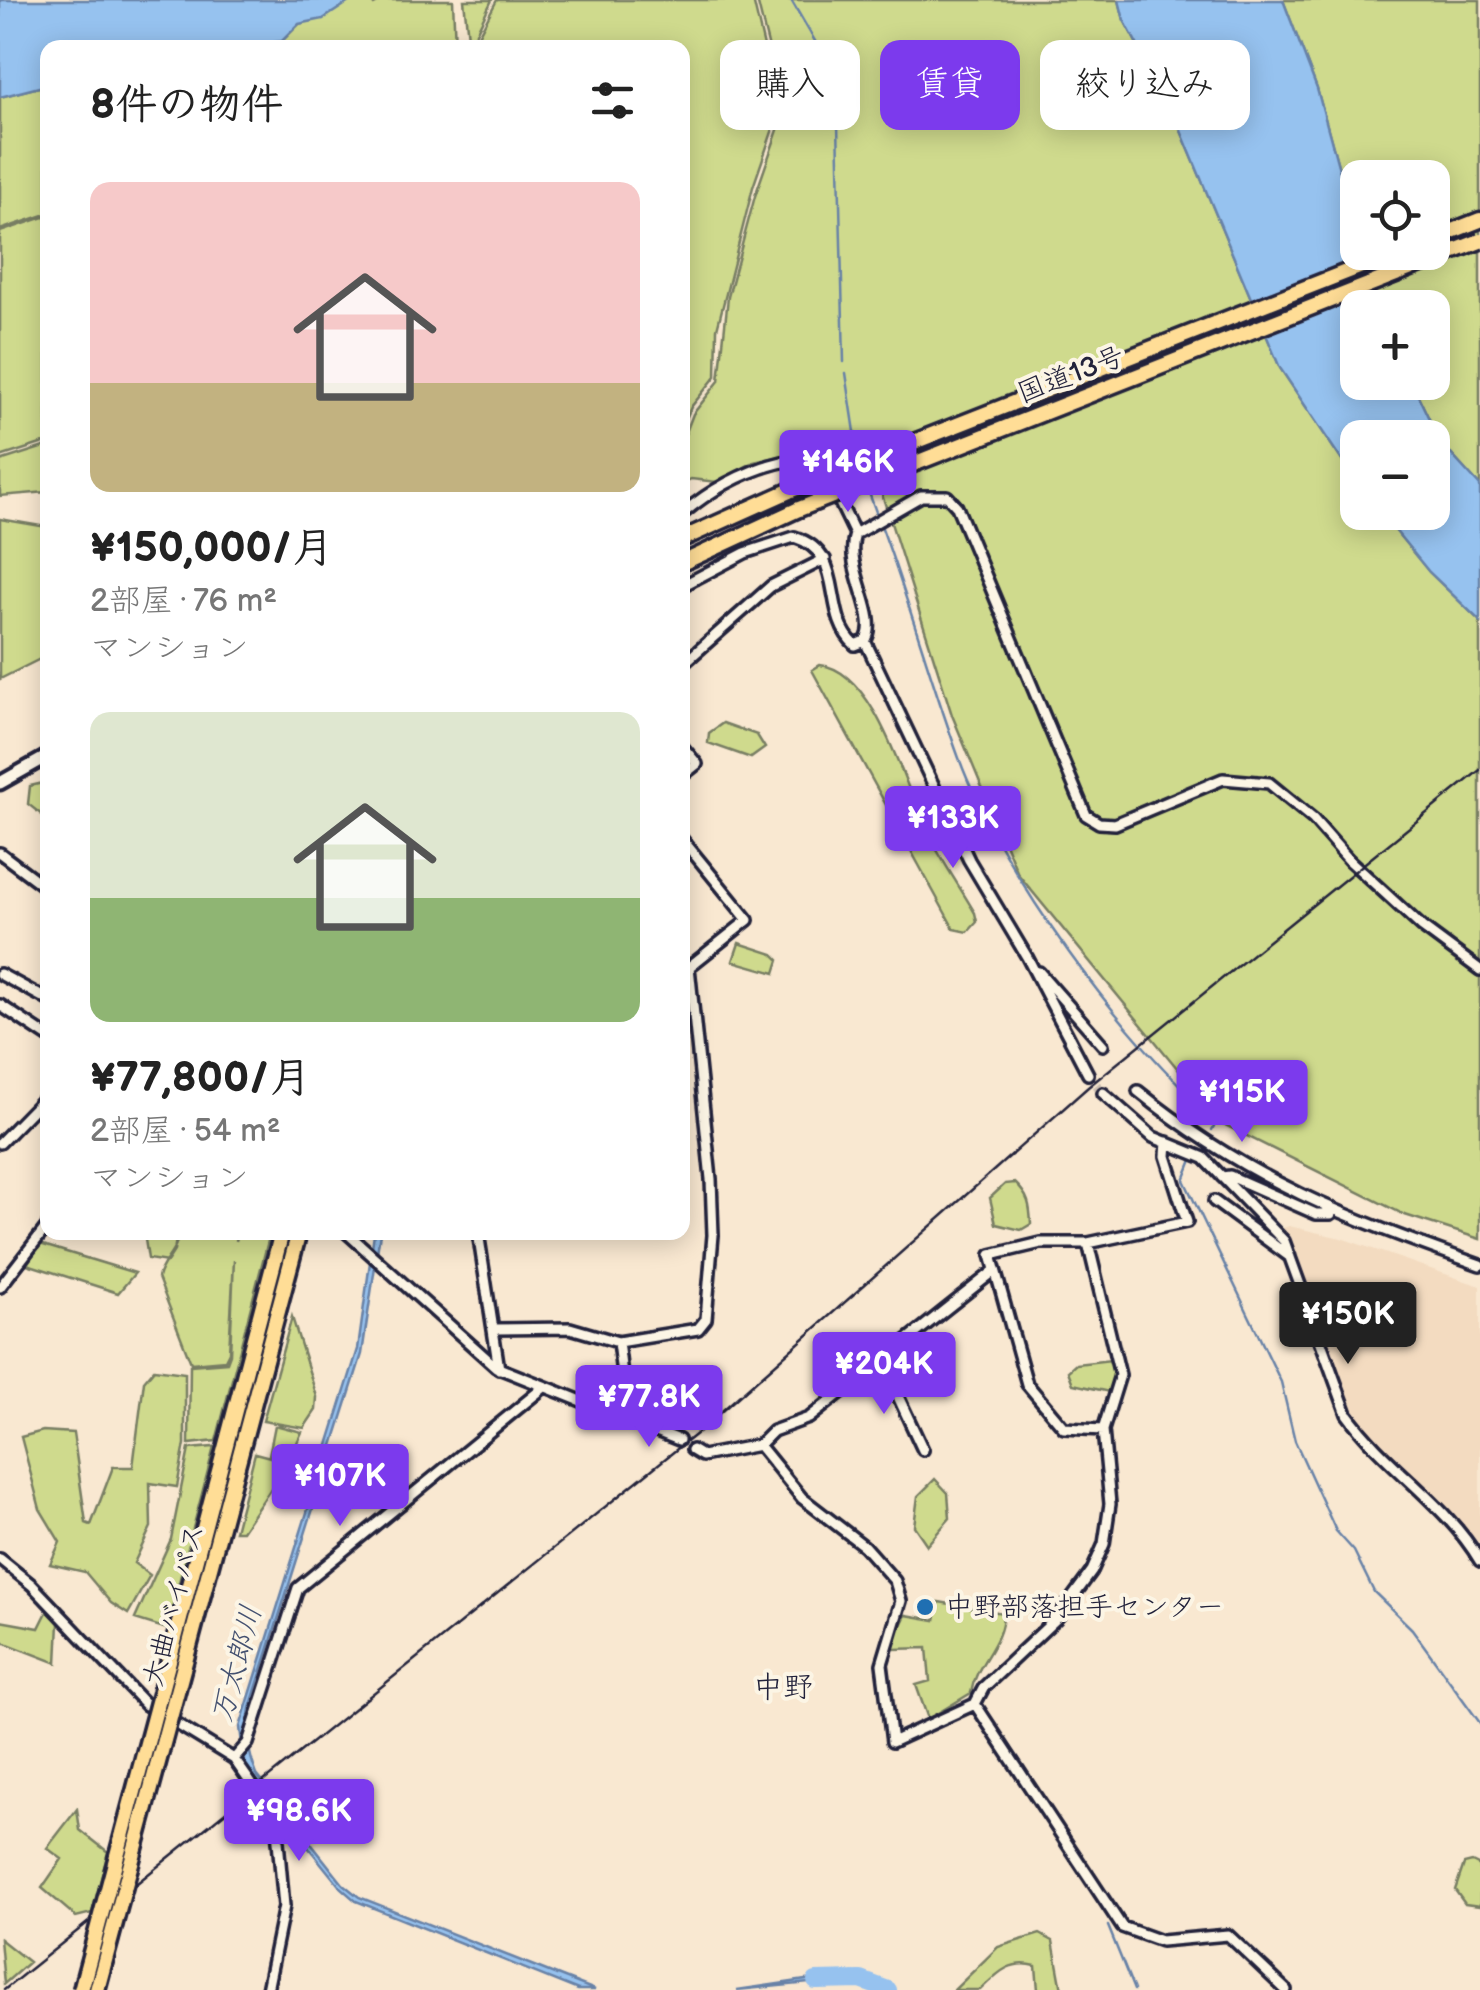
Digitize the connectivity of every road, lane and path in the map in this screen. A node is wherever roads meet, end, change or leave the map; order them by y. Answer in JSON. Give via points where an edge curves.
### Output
{"nodes":[{"id":1,"x":1480,"y":220,"type":"edge"},
{"id":2,"x":1450,"y":232,"type":"edge"},
{"id":3,"x":1480,"y":241,"type":"edge"},
{"id":4,"x":1351,"y":270,"type":"edge"},
{"id":5,"x":690,"y":507,"type":"edge"},
{"id":6,"x":855,"y":534,"type":"junction"},
{"id":7,"x":690,"y":535,"type":"edge"},
{"id":8,"x":690,"y":558,"type":"edge"},
{"id":9,"x":825,"y":560,"type":"junction"},
{"id":10,"x":690,"y":582,"type":"edge"},
{"id":11,"x":865,"y":641,"type":"junction"},
{"id":12,"x":690,"y":658,"type":"edge"},
{"id":13,"x":40,"y":761,"type":"edge"},
{"id":14,"x":0,"y":784,"type":"edge"},
{"id":15,"x":690,"y":849,"type":"edge"},
{"id":16,"x":0,"y":853,"type":"edge"},
{"id":17,"x":40,"y":883,"type":"edge"},
{"id":18,"x":690,"y":966,"type":"edge"},
{"id":19,"x":1032,"y":967,"type":"junction"},
{"id":20,"x":1480,"y":970,"type":"edge"},
{"id":21,"x":0,"y":974,"type":"edge"},
{"id":22,"x":690,"y":977,"type":"edge"},
{"id":23,"x":40,"y":996,"type":"edge"},
{"id":24,"x":0,"y":1005,"type":"edge"},
{"id":25,"x":40,"y":1032,"type":"edge"},
{"id":26,"x":1103,"y":1045,"type":"dead end"},
{"id":27,"x":1088,"y":1074,"type":"tunnel mouth"},
{"id":28,"x":1138,"y":1092,"type":"dead end"},
{"id":29,"x":1103,"y":1093,"type":"tunnel mouth"},
{"id":30,"x":40,"y":1102,"type":"edge"},
{"id":31,"x":1168,"y":1142,"type":"junction"},
{"id":32,"x":0,"y":1143,"type":"edge"},
{"id":33,"x":1222,"y":1177,"type":"junction"},
{"id":34,"x":1214,"y":1201,"type":"dead end"},
{"id":35,"x":1336,"y":1214,"type":"junction"},
{"id":36,"x":40,"y":1235,"type":"edge"},
{"id":37,"x":280,"y":1240,"type":"edge"},
{"id":38,"x":297,"y":1240,"type":"edge"},
{"id":39,"x":354,"y":1240,"type":"edge"},
{"id":40,"x":479,"y":1240,"type":"edge"},
{"id":41,"x":1088,"y":1243,"type":"junction"},
{"id":42,"x":1290,"y":1256,"type":"junction"},
{"id":43,"x":1480,"y":1264,"type":"edge"},
{"id":44,"x":994,"y":1271,"type":"junction"},
{"id":45,"x":0,"y":1287,"type":"edge"},
{"id":46,"x":493,"y":1329,"type":"junction"},
{"id":47,"x":618,"y":1342,"type":"junction"},
{"id":48,"x":882,"y":1362,"type":"junction"},
{"id":49,"x":499,"y":1369,"type":"junction"},
{"id":50,"x":543,"y":1388,"type":"junction"},
{"id":51,"x":628,"y":1423,"type":"junction"},
{"id":52,"x":1103,"y":1430,"type":"junction"},
{"id":53,"x":679,"y":1440,"type":"dead end"},
{"id":54,"x":760,"y":1445,"type":"junction"},
{"id":55,"x":692,"y":1450,"type":"dead end"},
{"id":56,"x":923,"y":1450,"type":"dead end"},
{"id":57,"x":0,"y":1559,"type":"edge"},
{"id":58,"x":1480,"y":1561,"type":"edge"},
{"id":59,"x":182,"y":1644,"type":"junction"},
{"id":60,"x":974,"y":1704,"type":"junction"},
{"id":61,"x":237,"y":1756,"type":"junction"},
{"id":62,"x":81,"y":1990,"type":"edge"},
{"id":63,"x":96,"y":1990,"type":"edge"},
{"id":64,"x":266,"y":1990,"type":"edge"},
{"id":65,"x":1286,"y":1990,"type":"edge"}],
"edges":[{"from":1,"to":2,"type":"highway"},
{"from":3,"to":8,"type":"highway","name":"国道13号","bridge":true,"via":[[798,509]]},
{"from":4,"to":7,"type":"highway","name":"国道13号","bridge":true},
{"from":5,"to":6,"type":"street","via":[[760,467],[786,462],[840,503]]},
{"from":6,"to":11,"type":"street","via":[[850,549],[871,624]]},
{"from":6,"to":20,"type":"street","via":[[921,496],[952,498],[1086,815],[1115,824],[1223,779],[1269,783],[1422,927]]},
{"from":9,"to":10,"type":"street","via":[[806,540],[784,538]]},
{"from":9,"to":11,"type":"street","via":[[837,622],[854,645]]},
{"from":9,"to":12,"type":"street","via":[[770,586]]},
{"from":11,"to":19,"type":"street","via":[[968,860]]},
{"from":13,"to":14,"type":"street"},
{"from":15,"to":18,"type":"street","via":[[748,920]]},
{"from":16,"to":17,"type":"street"},
{"from":19,"to":26,"type":"street"},
{"from":19,"to":27,"type":"street"},
{"from":21,"to":23,"type":"street"},
{"from":22,"to":47,"type":"street","via":[[713,1208],[706,1319],[698,1330]]},
{"from":24,"to":25,"type":"street"},
{"from":28,"to":35,"type":"street","via":[[1233,1162]]},
{"from":29,"to":31,"type":"street","via":[[1136,1126]]},
{"from":30,"to":32,"type":"street"},
{"from":31,"to":33,"type":"street","via":[[1204,1158]]},
{"from":31,"to":41,"type":"street","via":[[1166,1156],[1187,1222]]},
{"from":33,"to":35,"type":"street","via":[[1316,1214]]},
{"from":33,"to":42,"type":"street","via":[[1274,1226]]},
{"from":34,"to":42,"type":"street"},
{"from":35,"to":43,"type":"street"},
{"from":36,"to":45,"type":"street"},
{"from":37,"to":59,"type":"highway","name":"大曲バイパス"},
{"from":38,"to":59,"type":"highway","name":"大曲バイパス"},
{"from":39,"to":49,"type":"street"},
{"from":40,"to":46,"type":"street"},
{"from":41,"to":44,"type":"street","via":[[1041,1243],[991,1255]]},
{"from":41,"to":52,"type":"street","via":[[1120,1375]]},
{"from":42,"to":58,"type":"street","via":[[1347,1414]]},
{"from":44,"to":48,"type":"street"},
{"from":44,"to":52,"type":"street","via":[[1027,1384],[1064,1428]]},
{"from":46,"to":47,"type":"street","via":[[570,1328]]},
{"from":46,"to":49,"type":"street"},
{"from":47,"to":51,"type":"street"},
{"from":48,"to":54,"type":"street","via":[[810,1418],[773,1431]]},
{"from":48,"to":56,"type":"street"},
{"from":49,"to":50,"type":"street"},
{"from":50,"to":51,"type":"street"},
{"from":50,"to":61,"type":"street","via":[[298,1588],[248,1742]]},
{"from":51,"to":53,"type":"street"},
{"from":52,"to":60,"type":"street","via":[[1110,1504],[1092,1572]]},
{"from":54,"to":55,"type":"street","via":[[702,1456]]},
{"from":54,"to":60,"type":"street","via":[[802,1498],[864,1546],[896,1582],[901,1601],[882,1664],[892,1742]]},
{"from":57,"to":61,"type":"street","via":[[146,1704]]},
{"from":59,"to":62,"type":"highway","name":"大曲バイパス","bridge":true},
{"from":59,"to":63,"type":"highway","name":"大曲バイパス","bridge":true},
{"from":60,"to":65,"type":"street","via":[[1122,1927],[1161,1941],[1228,1935]]},
{"from":61,"to":64,"type":"street","via":[[276,1820],[284,1906]]}]}
